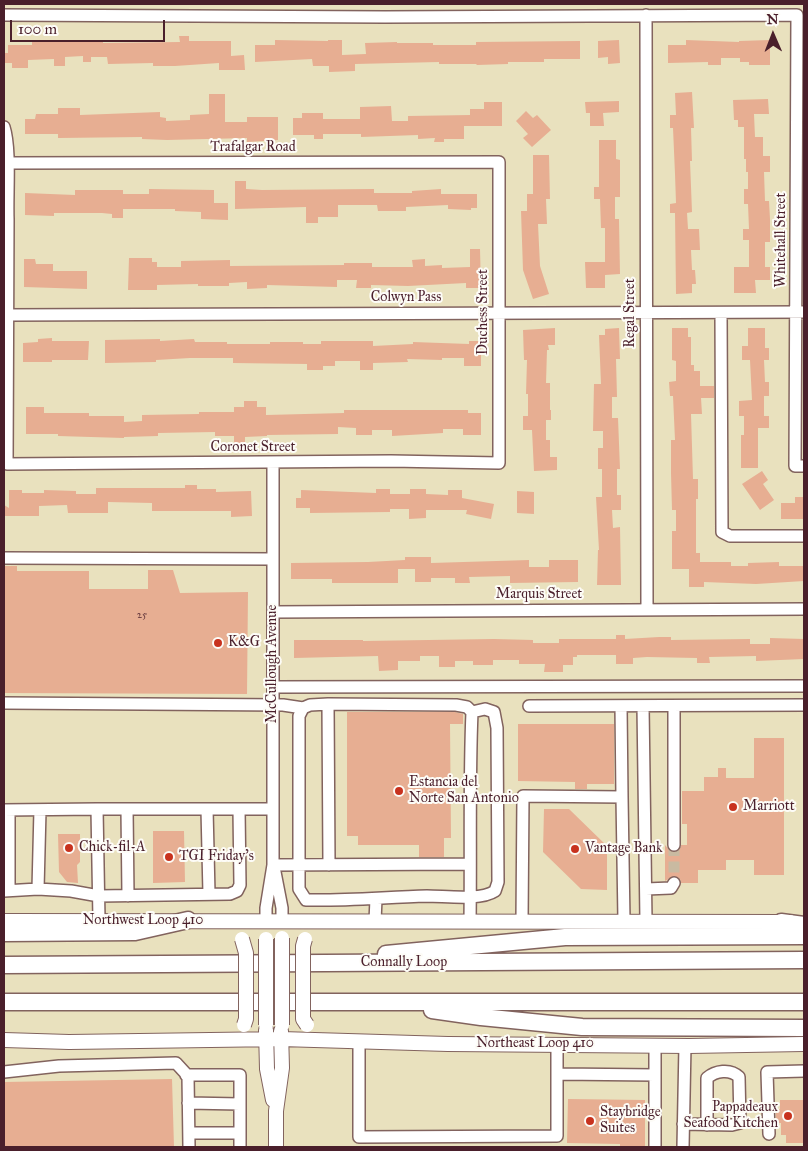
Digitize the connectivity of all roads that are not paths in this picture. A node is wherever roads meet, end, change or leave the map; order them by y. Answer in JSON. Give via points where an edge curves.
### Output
{"nodes":[{"id":1,"x":38,"y":9,"type":"edge"},
{"id":2,"x":741,"y":9,"type":"edge"},
{"id":3,"x":246,"y":10,"type":"edge"},
{"id":4,"x":4,"y":15,"type":"edge"},
{"id":5,"x":646,"y":15,"type":"junction"},
{"id":6,"x":4,"y":127,"type":"edge"},
{"id":7,"x":499,"y":162,"type":"joint"},
{"id":8,"x":800,"y":162,"type":"edge"},
{"id":9,"x":7,"y":163,"type":"junction"},
{"id":10,"x":800,"y":312,"type":"edge"},
{"id":11,"x":499,"y":313,"type":"junction"},
{"id":12,"x":721,"y":313,"type":"junction"},
{"id":13,"x":8,"y":314,"type":"junction"},
{"id":14,"x":646,"y":314,"type":"junction"},
{"id":15,"x":273,"y":463,"type":"junction"},
{"id":16,"x":499,"y":463,"type":"joint"},
{"id":17,"x":800,"y":466,"type":"edge"},
{"id":18,"x":804,"y":536,"type":"edge"},
{"id":19,"x":4,"y":558,"type":"edge"},
{"id":20,"x":273,"y":559,"type":"junction"},
{"id":21,"x":804,"y":609,"type":"edge"},
{"id":22,"x":647,"y":610,"type":"junction"},
{"id":23,"x":273,"y":612,"type":"junction"},
{"id":24,"x":804,"y":686,"type":"edge"},
{"id":25,"x":273,"y":687,"type":"junction"},
{"id":26,"x":4,"y":703,"type":"edge"},
{"id":27,"x":328,"y":704,"type":"junction"},
{"id":28,"x":804,"y":705,"type":"edge"},
{"id":29,"x":273,"y":706,"type":"junction"},
{"id":30,"x":529,"y":706,"type":"dead end"},
{"id":31,"x":621,"y":706,"type":"junction"},
{"id":32,"x":643,"y":706,"type":"junction"},
{"id":33,"x":674,"y":706,"type":"junction"},
{"id":34,"x":303,"y":708,"type":"junction"},
{"id":35,"x":472,"y":712,"type":"junction"},
{"id":36,"x":622,"y":796,"type":"junction"},
{"id":37,"x":97,"y":809,"type":"junction"},
{"id":38,"x":127,"y":809,"type":"junction"},
{"id":39,"x":208,"y":809,"type":"junction"},
{"id":40,"x":239,"y":809,"type":"junction"},
{"id":41,"x":273,"y":809,"type":"junction"},
{"id":42,"x":6,"y":810,"type":"edge"},
{"id":43,"x":40,"y":810,"type":"junction"},
{"id":44,"x":674,"y":845,"type":"tunnel mouth"},
{"id":45,"x":470,"y":864,"type":"junction"},
{"id":46,"x":274,"y":865,"type":"junction"},
{"id":47,"x":299,"y":865,"type":"junction"},
{"id":48,"x":329,"y":865,"type":"junction"},
{"id":49,"x":674,"y":883,"type":"dead end"},
{"id":50,"x":38,"y":889,"type":"junction"},
{"id":51,"x":646,"y":889,"type":"junction"},
{"id":52,"x":7,"y":890,"type":"edge"},
{"id":53,"x":209,"y":894,"type":"junction"},
{"id":54,"x":99,"y":896,"type":"junction"},
{"id":55,"x":128,"y":896,"type":"junction"},
{"id":56,"x":470,"y":896,"type":"junction"},
{"id":57,"x":376,"y":899,"type":"junction"},
{"id":58,"x":100,"y":920,"type":"junction"},
{"id":59,"x":188,"y":920,"type":"junction"},
{"id":60,"x":470,"y":920,"type":"junction"},
{"id":61,"x":4,"y":921,"type":"edge"},
{"id":62,"x":213,"y":921,"type":"junction"},
{"id":63,"x":266,"y":921,"type":"junction"},
{"id":64,"x":282,"y":921,"type":"junction"},
{"id":65,"x":333,"y":921,"type":"junction"},
{"id":66,"x":375,"y":921,"type":"junction"},
{"id":67,"x":522,"y":921,"type":"junction"},
{"id":68,"x":624,"y":922,"type":"junction"},
{"id":69,"x":646,"y":922,"type":"junction"},
{"id":70,"x":781,"y":922,"type":"joint"},
{"id":71,"x":804,"y":923,"type":"edge"},
{"id":72,"x":4,"y":933,"type":"edge"},
{"id":73,"x":804,"y":936,"type":"edge"},
{"id":74,"x":4,"y":953,"type":"edge"},
{"id":75,"x":804,"y":960,"type":"edge"},
{"id":76,"x":332,"y":963,"type":"junction"},
{"id":77,"x":72,"y":964,"type":"junction"},
{"id":78,"x":4,"y":965,"type":"edge"},
{"id":79,"x":4,"y":1002,"type":"edge"},
{"id":80,"x":368,"y":1002,"type":"junction"},
{"id":81,"x":804,"y":1002,"type":"edge"},
{"id":82,"x":804,"y":1028,"type":"edge"},
{"id":83,"x":282,"y":1039,"type":"junction"},
{"id":84,"x":4,"y":1040,"type":"edge"},
{"id":85,"x":220,"y":1040,"type":"junction"},
{"id":86,"x":266,"y":1040,"type":"junction"},
{"id":87,"x":344,"y":1041,"type":"junction"},
{"id":88,"x":358,"y":1041,"type":"junction"},
{"id":89,"x":804,"y":1044,"type":"edge"},
{"id":90,"x":558,"y":1045,"type":"junction"},
{"id":91,"x":655,"y":1045,"type":"junction"},
{"id":92,"x":685,"y":1045,"type":"junction"},
{"id":93,"x":804,"y":1071,"type":"edge"},
{"id":94,"x":4,"y":1072,"type":"edge"},
{"id":95,"x":558,"y":1074,"type":"junction"},
{"id":96,"x":186,"y":1075,"type":"junction"},
{"id":97,"x":656,"y":1075,"type":"junction"},
{"id":98,"x":188,"y":1103,"type":"junction"},
{"id":99,"x":240,"y":1104,"type":"junction"},
{"id":100,"x":276,"y":1111,"type":"junction"},
{"id":101,"x":683,"y":1124,"type":"junction"},
{"id":102,"x":707,"y":1124,"type":"junction"},
{"id":103,"x":189,"y":1133,"type":"junction"},
{"id":104,"x":240,"y":1133,"type":"junction"},
{"id":105,"x":769,"y":1134,"type":"dead end"},
{"id":106,"x":359,"y":1142,"type":"edge"},
{"id":107,"x":558,"y":1142,"type":"edge"},
{"id":108,"x":189,"y":1147,"type":"edge"},
{"id":109,"x":240,"y":1147,"type":"edge"},
{"id":110,"x":276,"y":1147,"type":"edge"},
{"id":111,"x":655,"y":1147,"type":"edge"},
{"id":112,"x":683,"y":1147,"type":"edge"}],
"edges":[{"from":1,"to":3,"type":"street"},
{"from":1,"to":4,"type":"street"},
{"from":2,"to":5,"type":"street"},
{"from":2,"to":8,"type":"street","name":"Whitehall Street","via":[[797,15]]},
{"from":3,"to":5,"type":"street","via":[[385,17]]},
{"from":5,"to":14,"type":"street","name":"Regal Street"},
{"from":6,"to":9,"type":"street"},
{"from":7,"to":9,"type":"street","name":"Trafalgar Road"},
{"from":7,"to":11,"type":"street","name":"Duchess Street"},
{"from":8,"to":10,"type":"street","name":"Whitehall Street"},
{"from":9,"to":13,"type":"street"},
{"from":10,"to":12,"type":"street","name":"Colwyn Pass"},
{"from":10,"to":17,"type":"street","name":"Whitehall Street"},
{"from":11,"to":13,"type":"street","name":"Colwyn Pass"},
{"from":11,"to":14,"type":"street","name":"Colwyn Pass"},
{"from":11,"to":16,"type":"street","name":"Duchess Street"},
{"from":12,"to":14,"type":"street","name":"Colwyn Pass"},
{"from":12,"to":18,"type":"street","via":[[722,532],[730,536]]},
{"from":13,"to":15,"type":"street","name":"Coronet Street","via":[[7,464]]},
{"from":14,"to":22,"type":"street","name":"Regal Street"},
{"from":15,"to":16,"type":"street","name":"Coronet Street"},
{"from":15,"to":20,"type":"street","name":"McCullough Avenue"},
{"from":19,"to":20,"type":"street"},
{"from":20,"to":23,"type":"street","name":"McCullough Avenue"},
{"from":21,"to":22,"type":"street","name":"Marquis Street"},
{"from":22,"to":23,"type":"street","name":"Marquis Street"},
{"from":23,"to":25,"type":"street","name":"McCullough Avenue"},
{"from":24,"to":25,"type":"street"},
{"from":25,"to":29,"type":"street","name":"McCullough Avenue"},
{"from":26,"to":29,"type":"street"},
{"from":27,"to":34,"type":"street"},
{"from":27,"to":35,"type":"street","via":[[456,705]]},
{"from":27,"to":48,"type":"street"},
{"from":28,"to":33,"type":"street"},
{"from":29,"to":34,"type":"street"},
{"from":29,"to":41,"type":"street","name":"McCullough Avenue"},
{"from":30,"to":31,"type":"street"},
{"from":31,"to":32,"type":"street"},
{"from":31,"to":36,"type":"street"},
{"from":32,"to":33,"type":"street"},
{"from":32,"to":51,"type":"street"},
{"from":33,"to":44,"type":"street"},
{"from":34,"to":47,"type":"street","via":[[299,716]]},
{"from":35,"to":45,"type":"street"},
{"from":35,"to":56,"type":"street","via":[[485,709],[494,712],[497,728],[498,882],[496,891],[489,895]]},
{"from":36,"to":67,"type":"street","via":[[523,796]]},
{"from":36,"to":68,"type":"street"},
{"from":37,"to":38,"type":"street"},
{"from":37,"to":43,"type":"street"},
{"from":37,"to":54,"type":"street"},
{"from":38,"to":39,"type":"street"},
{"from":38,"to":55,"type":"street"},
{"from":39,"to":40,"type":"street"},
{"from":39,"to":53,"type":"street"},
{"from":40,"to":41,"type":"street"},
{"from":40,"to":53,"type":"street","via":[[240,885],[230,894]]},
{"from":41,"to":46,"type":"street","name":"McCullough Avenue"},
{"from":42,"to":43,"type":"street"},
{"from":42,"to":52,"type":"street"},
{"from":43,"to":50,"type":"street"},
{"from":45,"to":48,"type":"street"},
{"from":45,"to":56,"type":"street"},
{"from":46,"to":47,"type":"street"},
{"from":46,"to":63,"type":"street","name":"McCullough Avenue"},
{"from":46,"to":64,"type":"street","name":"McCullough Avenue"},
{"from":47,"to":48,"type":"street"},
{"from":47,"to":57,"type":"street","via":[[299,889],[306,900]]},
{"from":49,"to":51,"type":"street","via":[[671,888]]},
{"from":50,"to":52,"type":"street"},
{"from":50,"to":54,"type":"street"},
{"from":51,"to":69,"type":"street"},
{"from":53,"to":55,"type":"street"},
{"from":54,"to":55,"type":"street"},
{"from":54,"to":58,"type":"street"},
{"from":56,"to":57,"type":"street"},
{"from":56,"to":60,"type":"street"},
{"from":57,"to":66,"type":"street"},
{"from":58,"to":59,"type":"main road","name":"Northwest Loop 410"},
{"from":58,"to":61,"type":"main road","name":"Northwest Loop 410"},
{"from":59,"to":62,"type":"main road","name":"Northwest Loop 410"},
{"from":59,"to":72,"type":"highway","via":[[135,932]]},
{"from":60,"to":66,"type":"main road"},
{"from":60,"to":67,"type":"main road"},
{"from":62,"to":63,"type":"main road","name":"Northwest Loop 410"},
{"from":62,"to":85,"type":"main road","bridge":true,"via":[[230,928],[242,940],[246,953],[246,1019],[244,1025]]},
{"from":63,"to":64,"type":"main road","name":"Northwest Loop 410"},
{"from":63,"to":86,"type":"main road","name":"McCullough Avenue","bridge":true},
{"from":64,"to":65,"type":"main road"},
{"from":64,"to":83,"type":"main road","name":"McCullough Avenue","bridge":true},
{"from":65,"to":66,"type":"main road"},
{"from":65,"to":87,"type":"main road","bridge":true,"via":[[305,939],[303,1019],[311,1030]]},
{"from":67,"to":68,"type":"main road"},
{"from":68,"to":69,"type":"main road"},
{"from":69,"to":70,"type":"main road"},
{"from":70,"to":71,"type":"highway"},
{"from":73,"to":76,"type":"highway","via":[[565,937],[392,953]]},
{"from":74,"to":77,"type":"highway"},
{"from":75,"to":76,"type":"highway","name":"Connally Loop"},
{"from":76,"to":77,"type":"highway","name":"Connally Loop"},
{"from":77,"to":78,"type":"highway","name":"Connally Loop"},
{"from":79,"to":80,"type":"highway"},
{"from":80,"to":81,"type":"highway"},
{"from":80,"to":82,"type":"highway","via":[[566,1026]]},
{"from":83,"to":86,"type":"main road","name":"Northeast Loop 410"},
{"from":83,"to":87,"type":"main road","name":"Northeast Loop 410"},
{"from":83,"to":100,"type":"main road","name":"McCullough Avenue"},
{"from":84,"to":85,"type":"main road"},
{"from":85,"to":86,"type":"main road"},
{"from":86,"to":100,"type":"main road","name":"McCullough Avenue","via":[[267,1069]]},
{"from":87,"to":88,"type":"main road","name":"Northeast Loop 410"},
{"from":88,"to":90,"type":"main road","name":"Northeast Loop 410"},
{"from":88,"to":106,"type":"street"},
{"from":89,"to":92,"type":"main road","name":"Northeast Loop 410"},
{"from":90,"to":91,"type":"main road","name":"Northeast Loop 410"},
{"from":90,"to":95,"type":"street"},
{"from":91,"to":92,"type":"main road","name":"Northeast Loop 410"},
{"from":91,"to":97,"type":"street"},
{"from":92,"to":101,"type":"street"},
{"from":93,"to":105,"type":"street","via":[[767,1072]]},
{"from":94,"to":96,"type":"street","via":[[59,1066],[176,1063]]},
{"from":95,"to":97,"type":"street"},
{"from":95,"to":107,"type":"street"},
{"from":96,"to":98,"type":"street"},
{"from":96,"to":99,"type":"street","via":[[240,1075]]},
{"from":97,"to":111,"type":"street"},
{"from":98,"to":99,"type":"street"},
{"from":98,"to":103,"type":"street"},
{"from":99,"to":104,"type":"street"},
{"from":100,"to":110,"type":"main road","name":"McCullough Avenue"},
{"from":101,"to":102,"type":"street"},
{"from":101,"to":112,"type":"street"},
{"from":102,"to":102,"type":"street","via":[[740,1123],[739,1078],[735,1073],[712,1074],[707,1078]]},
{"from":103,"to":104,"type":"street"},
{"from":103,"to":108,"type":"street"},
{"from":104,"to":109,"type":"street"},
{"from":106,"to":107,"type":"street"}]}
